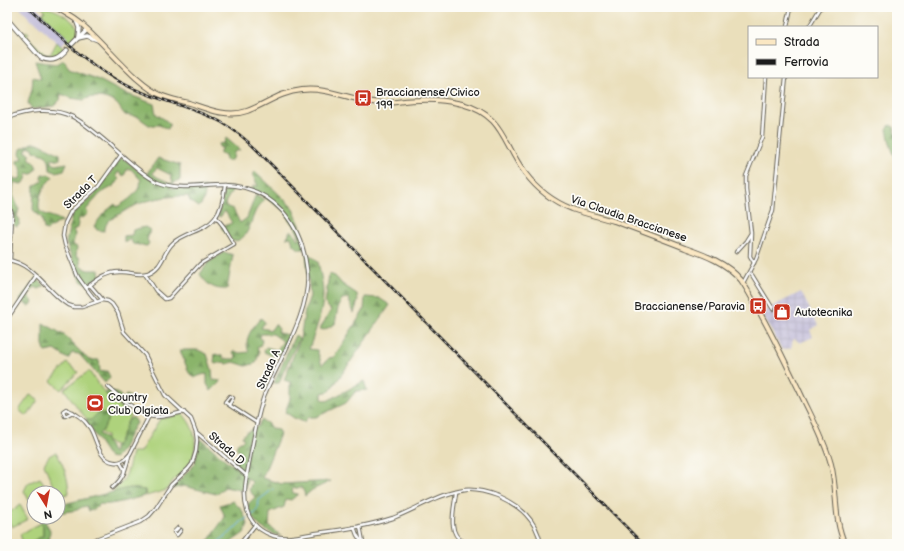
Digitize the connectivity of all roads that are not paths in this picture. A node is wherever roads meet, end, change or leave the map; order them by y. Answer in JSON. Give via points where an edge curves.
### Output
{"nodes":[{"id":1,"x":55,"y":7,"type":"edge"},
{"id":2,"x":791,"y":7,"type":"edge"},
{"id":3,"x":821,"y":7,"type":"edge"},
{"id":4,"x":7,"y":19,"type":"edge"},
{"id":5,"x":75,"y":19,"type":"junction"},
{"id":6,"x":787,"y":26,"type":"edge"},
{"id":7,"x":810,"y":26,"type":"edge"},
{"id":8,"x":87,"y":29,"type":"junction"},
{"id":9,"x":78,"y":38,"type":"junction"},
{"id":10,"x":99,"y":41,"type":"junction"},
{"id":11,"x":72,"y":45,"type":"dead end"},
{"id":12,"x":67,"y":50,"type":"dead end"},
{"id":13,"x":766,"y":78,"type":"edge"},
{"id":14,"x":786,"y":78,"type":"edge"},
{"id":15,"x":7,"y":118,"type":"edge"},
{"id":16,"x":121,"y":155,"type":"junction"},
{"id":17,"x":225,"y":185,"type":"junction"},
{"id":18,"x":7,"y":197,"type":"edge"},
{"id":19,"x":216,"y":217,"type":"junction"},
{"id":20,"x":751,"y":233,"type":"junction"},
{"id":21,"x":11,"y":241,"type":"junction"},
{"id":22,"x":7,"y":244,"type":"edge"},
{"id":23,"x":736,"y":252,"type":"dead end"},
{"id":24,"x":9,"y":260,"type":"edge"},
{"id":25,"x":754,"y":263,"type":"junction"},
{"id":26,"x":145,"y":274,"type":"junction"},
{"id":27,"x":749,"y":274,"type":"junction"},
{"id":28,"x":36,"y":276,"type":"junction"},
{"id":29,"x":743,"y":283,"type":"junction"},
{"id":30,"x":90,"y":285,"type":"junction"},
{"id":31,"x":86,"y":288,"type":"junction"},
{"id":32,"x":102,"y":300,"type":"junction"},
{"id":33,"x":96,"y":301,"type":"junction"},
{"id":34,"x":773,"y":309,"type":"dead end"},
{"id":35,"x":7,"y":319,"type":"edge"},
{"id":36,"x":108,"y":387,"type":"dead end"},
{"id":37,"x":229,"y":405,"type":"dead end"},
{"id":38,"x":73,"y":412,"type":"dead end"},
{"id":39,"x":184,"y":412,"type":"junction"},
{"id":40,"x":149,"y":416,"type":"junction"},
{"id":41,"x":257,"y":423,"type":"junction"},
{"id":42,"x":196,"y":432,"type":"junction"},
{"id":43,"x":130,"y":454,"type":"junction"},
{"id":44,"x":120,"y":462,"type":"junction"},
{"id":45,"x":125,"y":468,"type":"junction"},
{"id":46,"x":247,"y":476,"type":"junction"},
{"id":47,"x":112,"y":488,"type":"dead end"},
{"id":48,"x":456,"y":492,"type":"junction"},
{"id":49,"x":255,"y":525,"type":"junction"},
{"id":50,"x":360,"y":526,"type":"junction"},
{"id":51,"x":354,"y":527,"type":"junction"},
{"id":52,"x":178,"y":528,"type":"dead end"},
{"id":53,"x":181,"y":530,"type":"dead end"},
{"id":54,"x":83,"y":544,"type":"edge"},
{"id":55,"x":240,"y":544,"type":"edge"},
{"id":56,"x":488,"y":544,"type":"edge"},
{"id":57,"x":541,"y":544,"type":"edge"},
{"id":58,"x":845,"y":544,"type":"edge"}],
"edges":[{"from":1,"to":5,"type":"main road","name":"Via Claudia Braccianese"},
{"from":2,"to":6,"type":"street"},
{"from":3,"to":7,"type":"street"},
{"from":4,"to":12,"type":"street","via":[[42,58],[55,59]]},
{"from":5,"to":8,"type":"main road","name":"Via Claudia Braccianese"},
{"from":5,"to":9,"type":"street","via":[[80,31]]},
{"from":8,"to":9,"type":"street"},
{"from":8,"to":10,"type":"main road","name":"Via Claudia Braccianese"},
{"from":9,"to":10,"type":"street","via":[[86,36]]},
{"from":9,"to":11,"type":"street"},
{"from":10,"to":29,"type":"main road","name":"Via Claudia Braccianese","via":[[135,76],[156,92],[220,113],[244,112],[276,96],[306,89],[380,103],[423,99],[469,106],[494,121],[525,173],[556,201],[699,253],[725,266]]},
{"from":13,"to":20,"type":"street","via":[[762,137],[745,180]]},
{"from":14,"to":25,"type":"street","via":[[776,197]]},
{"from":15,"to":16,"type":"street","name":"Strada A","via":[[36,111],[67,114],[80,121]]},
{"from":16,"to":17,"type":"street","name":"Strada A","via":[[147,176],[165,185],[185,188]]},
{"from":16,"to":31,"type":"street","name":"Strada T","via":[[98,187],[71,211],[65,223],[64,245],[78,277]]},
{"from":17,"to":19,"type":"street"},
{"from":17,"to":41,"type":"street","name":"Strada A","via":[[254,191],[282,209],[297,234],[307,266],[308,280],[303,308],[265,394]]},
{"from":18,"to":21,"type":"street","via":[[12,212]]},
{"from":19,"to":26,"type":"street","via":[[209,224],[175,242],[159,266]]},
{"from":19,"to":26,"type":"street","via":[[234,244],[200,264],[169,297],[165,299]]},
{"from":20,"to":23,"type":"street"},
{"from":20,"to":25,"type":"street","via":[[750,256]]},
{"from":21,"to":22,"type":"street"},
{"from":21,"to":24,"type":"street"},
{"from":24,"to":28,"type":"street","via":[[22,264]]},
{"from":25,"to":27,"type":"street"},
{"from":26,"to":30,"type":"street","via":[[113,272]]},
{"from":27,"to":29,"type":"street"},
{"from":27,"to":34,"type":"street"},
{"from":28,"to":33,"type":"street","via":[[70,306],[82,307]]},
{"from":28,"to":35,"type":"street"},
{"from":29,"to":58,"type":"main road","name":"Via Claudia Braccianese","via":[[780,349],[826,448],[833,476],[838,526]]},
{"from":30,"to":31,"type":"street"},
{"from":30,"to":32,"type":"street"},
{"from":31,"to":33,"type":"street","name":"Strada T"},
{"from":32,"to":33,"type":"street"},
{"from":32,"to":39,"type":"street","name":"Strada D","via":[[110,303],[115,309],[124,332],[145,355],[165,395]]},
{"from":36,"to":40,"type":"street","via":[[142,414]]},
{"from":37,"to":41,"type":"street"},
{"from":38,"to":44,"type":"street","via":[[90,428],[104,457],[110,462]]},
{"from":39,"to":40,"type":"street"},
{"from":39,"to":42,"type":"street","name":"Strada D","via":[[192,421]]},
{"from":40,"to":43,"type":"street"},
{"from":41,"to":46,"type":"street","name":"Strada A"},
{"from":42,"to":46,"type":"street","name":"Strada D"},
{"from":42,"to":54,"type":"street","name":"Strada D","via":[[196,451],[192,464],[171,485],[149,516],[140,522]]},
{"from":43,"to":44,"type":"street"},
{"from":43,"to":45,"type":"street"},
{"from":44,"to":45,"type":"street"},
{"from":45,"to":47,"type":"street","via":[[124,474]]},
{"from":46,"to":49,"type":"street","name":"Strada A","via":[[245,498]]},
{"from":48,"to":50,"type":"street","name":"Strada A","via":[[393,518]]},
{"from":48,"to":56,"type":"street","via":[[453,521],[456,536],[463,541]]},
{"from":48,"to":57,"type":"street","name":"Strada A","via":[[483,491],[516,505],[532,522]]},
{"from":49,"to":51,"type":"street","name":"Strada A","via":[[268,534],[284,537]]},
{"from":49,"to":55,"type":"street"},
{"from":50,"to":51,"type":"street","name":"Strada A"},
{"from":50,"to":51,"type":"street","via":[[363,544]]},
{"from":52,"to":53,"type":"street","via":[[174,532],[177,535]]}]}
